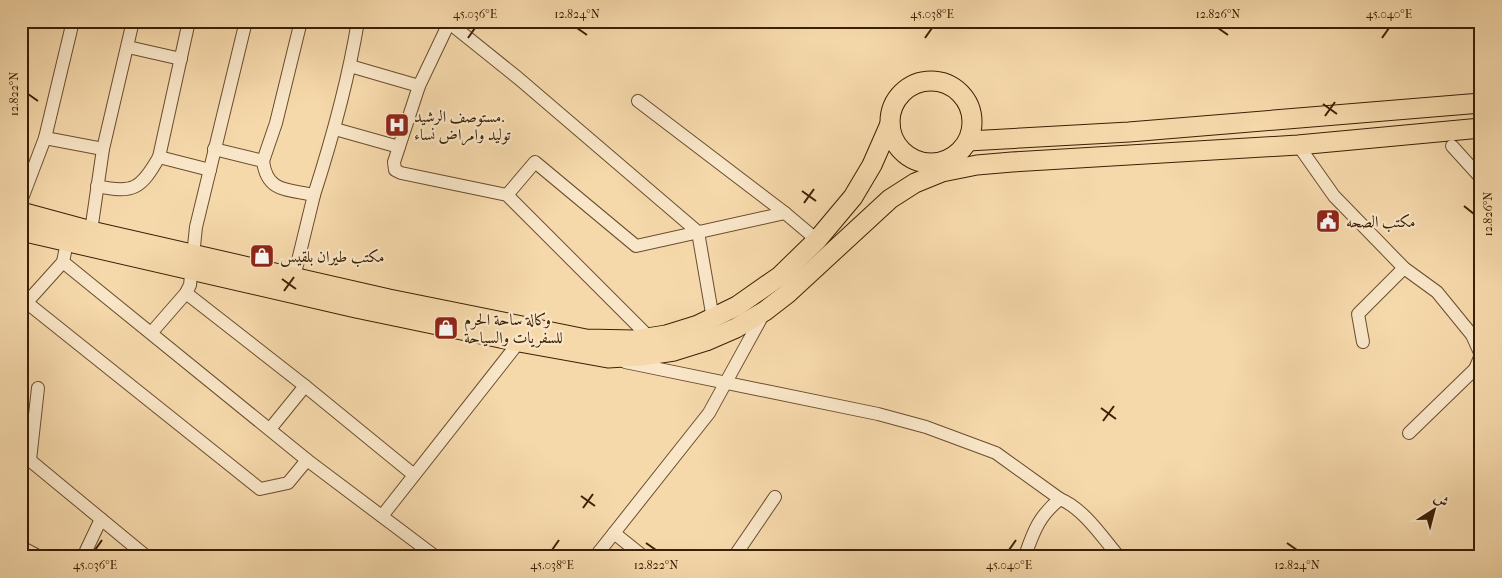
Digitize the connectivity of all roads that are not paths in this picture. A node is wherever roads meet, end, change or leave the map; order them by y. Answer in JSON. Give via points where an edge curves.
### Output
{"nodes":[{"id":1,"x":73,"y":21,"type":"edge"},
{"id":2,"x":133,"y":21,"type":"edge"},
{"id":3,"x":190,"y":21,"type":"edge"},
{"id":4,"x":246,"y":21,"type":"edge"},
{"id":5,"x":301,"y":21,"type":"edge"},
{"id":6,"x":358,"y":21,"type":"edge"},
{"id":7,"x":448,"y":22,"type":"edge"},
{"id":8,"x":128,"y":47,"type":"junction"},
{"id":9,"x":181,"y":59,"type":"junction"},
{"id":10,"x":350,"y":66,"type":"junction"},
{"id":11,"x":419,"y":86,"type":"junction"},
{"id":12,"x":638,"y":101,"type":"dead end"},
{"id":13,"x":1481,"y":103,"type":"edge"},
{"id":14,"x":890,"y":124,"type":"junction"},
{"id":15,"x":1481,"y":128,"type":"edge"},
{"id":16,"x":335,"y":129,"type":"junction"},
{"id":17,"x":45,"y":138,"type":"junction"},
{"id":18,"x":968,"y":141,"type":"junction"},
{"id":19,"x":1298,"y":145,"type":"junction"},
{"id":20,"x":399,"y":146,"type":"junction"},
{"id":21,"x":1452,"y":146,"type":"dead end"},
{"id":22,"x":103,"y":149,"type":"junction"},
{"id":23,"x":214,"y":149,"type":"junction"},
{"id":24,"x":159,"y":157,"type":"junction"},
{"id":25,"x":263,"y":161,"type":"junction"},
{"id":26,"x":210,"y":170,"type":"junction"},
{"id":27,"x":1481,"y":178,"type":"edge"},
{"id":28,"x":97,"y":186,"type":"junction"},
{"id":29,"x":314,"y":194,"type":"junction"},
{"id":30,"x":507,"y":195,"type":"junction"},
{"id":31,"x":21,"y":201,"type":"edge"},
{"id":32,"x":21,"y":212,"type":"edge"},
{"id":33,"x":785,"y":213,"type":"junction"},
{"id":34,"x":21,"y":231,"type":"edge"},
{"id":35,"x":91,"y":231,"type":"junction"},
{"id":36,"x":698,"y":232,"type":"junction"},
{"id":37,"x":817,"y":240,"type":"junction"},
{"id":38,"x":67,"y":242,"type":"junction"},
{"id":39,"x":63,"y":262,"type":"junction"},
{"id":40,"x":193,"y":262,"type":"junction"},
{"id":41,"x":1404,"y":268,"type":"junction"},
{"id":42,"x":294,"y":277,"type":"junction"},
{"id":43,"x":186,"y":293,"type":"junction"},
{"id":44,"x":24,"y":300,"type":"edge"},
{"id":45,"x":765,"y":311,"type":"junction"},
{"id":46,"x":713,"y":319,"type":"junction"},
{"id":47,"x":152,"y":332,"type":"junction"},
{"id":48,"x":650,"y":338,"type":"junction"},
{"id":49,"x":520,"y":342,"type":"junction"},
{"id":50,"x":1363,"y":342,"type":"dead end"},
{"id":51,"x":1481,"y":355,"type":"edge"},
{"id":52,"x":608,"y":358,"type":"junction"},
{"id":53,"x":724,"y":383,"type":"junction"},
{"id":54,"x":305,"y":386,"type":"junction"},
{"id":55,"x":38,"y":388,"type":"dead end"},
{"id":56,"x":270,"y":429,"type":"junction"},
{"id":57,"x":1409,"y":433,"type":"dead end"},
{"id":58,"x":25,"y":456,"type":"edge"},
{"id":59,"x":307,"y":460,"type":"junction"},
{"id":60,"x":414,"y":476,"type":"junction"},
{"id":61,"x":775,"y":497,"type":"dead end"},
{"id":62,"x":1060,"y":499,"type":"junction"},
{"id":63,"x":382,"y":516,"type":"junction"},
{"id":64,"x":101,"y":520,"type":"junction"},
{"id":65,"x":614,"y":533,"type":"junction"},
{"id":66,"x":21,"y":547,"type":"edge"},
{"id":67,"x":419,"y":552,"type":"edge"},
{"id":68,"x":40,"y":557,"type":"edge"},
{"id":69,"x":83,"y":557,"type":"edge"},
{"id":70,"x":147,"y":557,"type":"edge"},
{"id":71,"x":436,"y":557,"type":"edge"},
{"id":72,"x":594,"y":557,"type":"edge"},
{"id":73,"x":644,"y":557,"type":"edge"},
{"id":74,"x":734,"y":557,"type":"edge"},
{"id":75,"x":1026,"y":557,"type":"edge"},
{"id":76,"x":1119,"y":557,"type":"edge"}],
"edges":[{"from":1,"to":17,"type":"street"},
{"from":2,"to":8,"type":"street"},
{"from":3,"to":9,"type":"street"},
{"from":4,"to":23,"type":"street"},
{"from":5,"to":25,"type":"street"},
{"from":6,"to":10,"type":"street"},
{"from":7,"to":11,"type":"street"},
{"from":7,"to":36,"type":"street"},
{"from":8,"to":9,"type":"street"},
{"from":8,"to":22,"type":"street"},
{"from":9,"to":24,"type":"street"},
{"from":10,"to":11,"type":"street"},
{"from":10,"to":16,"type":"street"},
{"from":11,"to":20,"type":"street"},
{"from":12,"to":33,"type":"street"},
{"from":13,"to":18,"type":"main road","via":[[1130,132]]},
{"from":14,"to":18,"type":"main road","via":[[894,140],[904,153],[927,163],[951,158]]},
{"from":14,"to":18,"type":"main road","via":[[892,108],[901,94],[914,84],[938,81],[952,86],[968,102],[973,125]]},
{"from":14,"to":37,"type":"main road","via":[[863,181]]},
{"from":15,"to":19,"type":"main road"},
{"from":16,"to":20,"type":"street"},
{"from":16,"to":29,"type":"street"},
{"from":17,"to":22,"type":"street"},
{"from":17,"to":31,"type":"street"},
{"from":19,"to":41,"type":"street","via":[[1334,196]]},
{"from":19,"to":45,"type":"main road","via":[[1012,162],[942,172],[915,183],[890,199]]},
{"from":20,"to":30,"type":"street","via":[[393,166],[401,173]]},
{"from":21,"to":27,"type":"street"},
{"from":22,"to":28,"type":"street"},
{"from":23,"to":25,"type":"street"},
{"from":23,"to":26,"type":"street"},
{"from":24,"to":26,"type":"street"},
{"from":24,"to":28,"type":"street","via":[[141,183],[129,189]]},
{"from":25,"to":29,"type":"street","via":[[269,181],[276,186]]},
{"from":26,"to":40,"type":"street","via":[[196,227]]},
{"from":28,"to":35,"type":"street"},
{"from":29,"to":42,"type":"street"},
{"from":30,"to":36,"type":"street","via":[[535,162],[636,246]]},
{"from":30,"to":48,"type":"street"},
{"from":32,"to":35,"type":"main road"},
{"from":33,"to":36,"type":"street"},
{"from":33,"to":37,"type":"street"},
{"from":34,"to":38,"type":"main road"},
{"from":35,"to":40,"type":"main road"},
{"from":36,"to":46,"type":"street"},
{"from":37,"to":46,"type":"main road","via":[[759,292]]},
{"from":38,"to":39,"type":"street"},
{"from":38,"to":40,"type":"main road"},
{"from":39,"to":44,"type":"street"},
{"from":39,"to":47,"type":"street"},
{"from":40,"to":42,"type":"main road"},
{"from":40,"to":43,"type":"street"},
{"from":40,"to":49,"type":"main road","via":[[365,310]]},
{"from":41,"to":50,"type":"street","via":[[1358,314]]},
{"from":41,"to":51,"type":"street","via":[[1437,292],[1472,335]]},
{"from":42,"to":48,"type":"main road","via":[[586,339]]},
{"from":43,"to":47,"type":"street"},
{"from":43,"to":54,"type":"street"},
{"from":44,"to":59,"type":"street","via":[[260,489],[288,482]]},
{"from":45,"to":52,"type":"main road","via":[[736,328],[674,351]]},
{"from":45,"to":53,"type":"street"},
{"from":46,"to":48,"type":"main road","via":[[682,331]]},
{"from":47,"to":56,"type":"street"},
{"from":49,"to":52,"type":"main road"},
{"from":49,"to":60,"type":"street"},
{"from":51,"to":57,"type":"street","via":[[1475,369]]},
{"from":52,"to":53,"type":"street"},
{"from":53,"to":62,"type":"street","via":[[878,414],[948,434],[996,453]]},
{"from":53,"to":65,"type":"street","via":[[708,413]]},
{"from":54,"to":56,"type":"street"},
{"from":54,"to":60,"type":"street"},
{"from":55,"to":58,"type":"street"},
{"from":56,"to":59,"type":"street"},
{"from":58,"to":64,"type":"street"},
{"from":59,"to":63,"type":"street"},
{"from":60,"to":63,"type":"street"},
{"from":61,"to":74,"type":"street"},
{"from":62,"to":75,"type":"street","via":[[1036,526]]},
{"from":62,"to":76,"type":"street","via":[[1078,509]]},
{"from":63,"to":67,"type":"street"},
{"from":64,"to":69,"type":"street"},
{"from":64,"to":70,"type":"street"},
{"from":65,"to":72,"type":"street"},
{"from":65,"to":73,"type":"street"},
{"from":66,"to":68,"type":"street"},
{"from":67,"to":71,"type":"street"}]}
